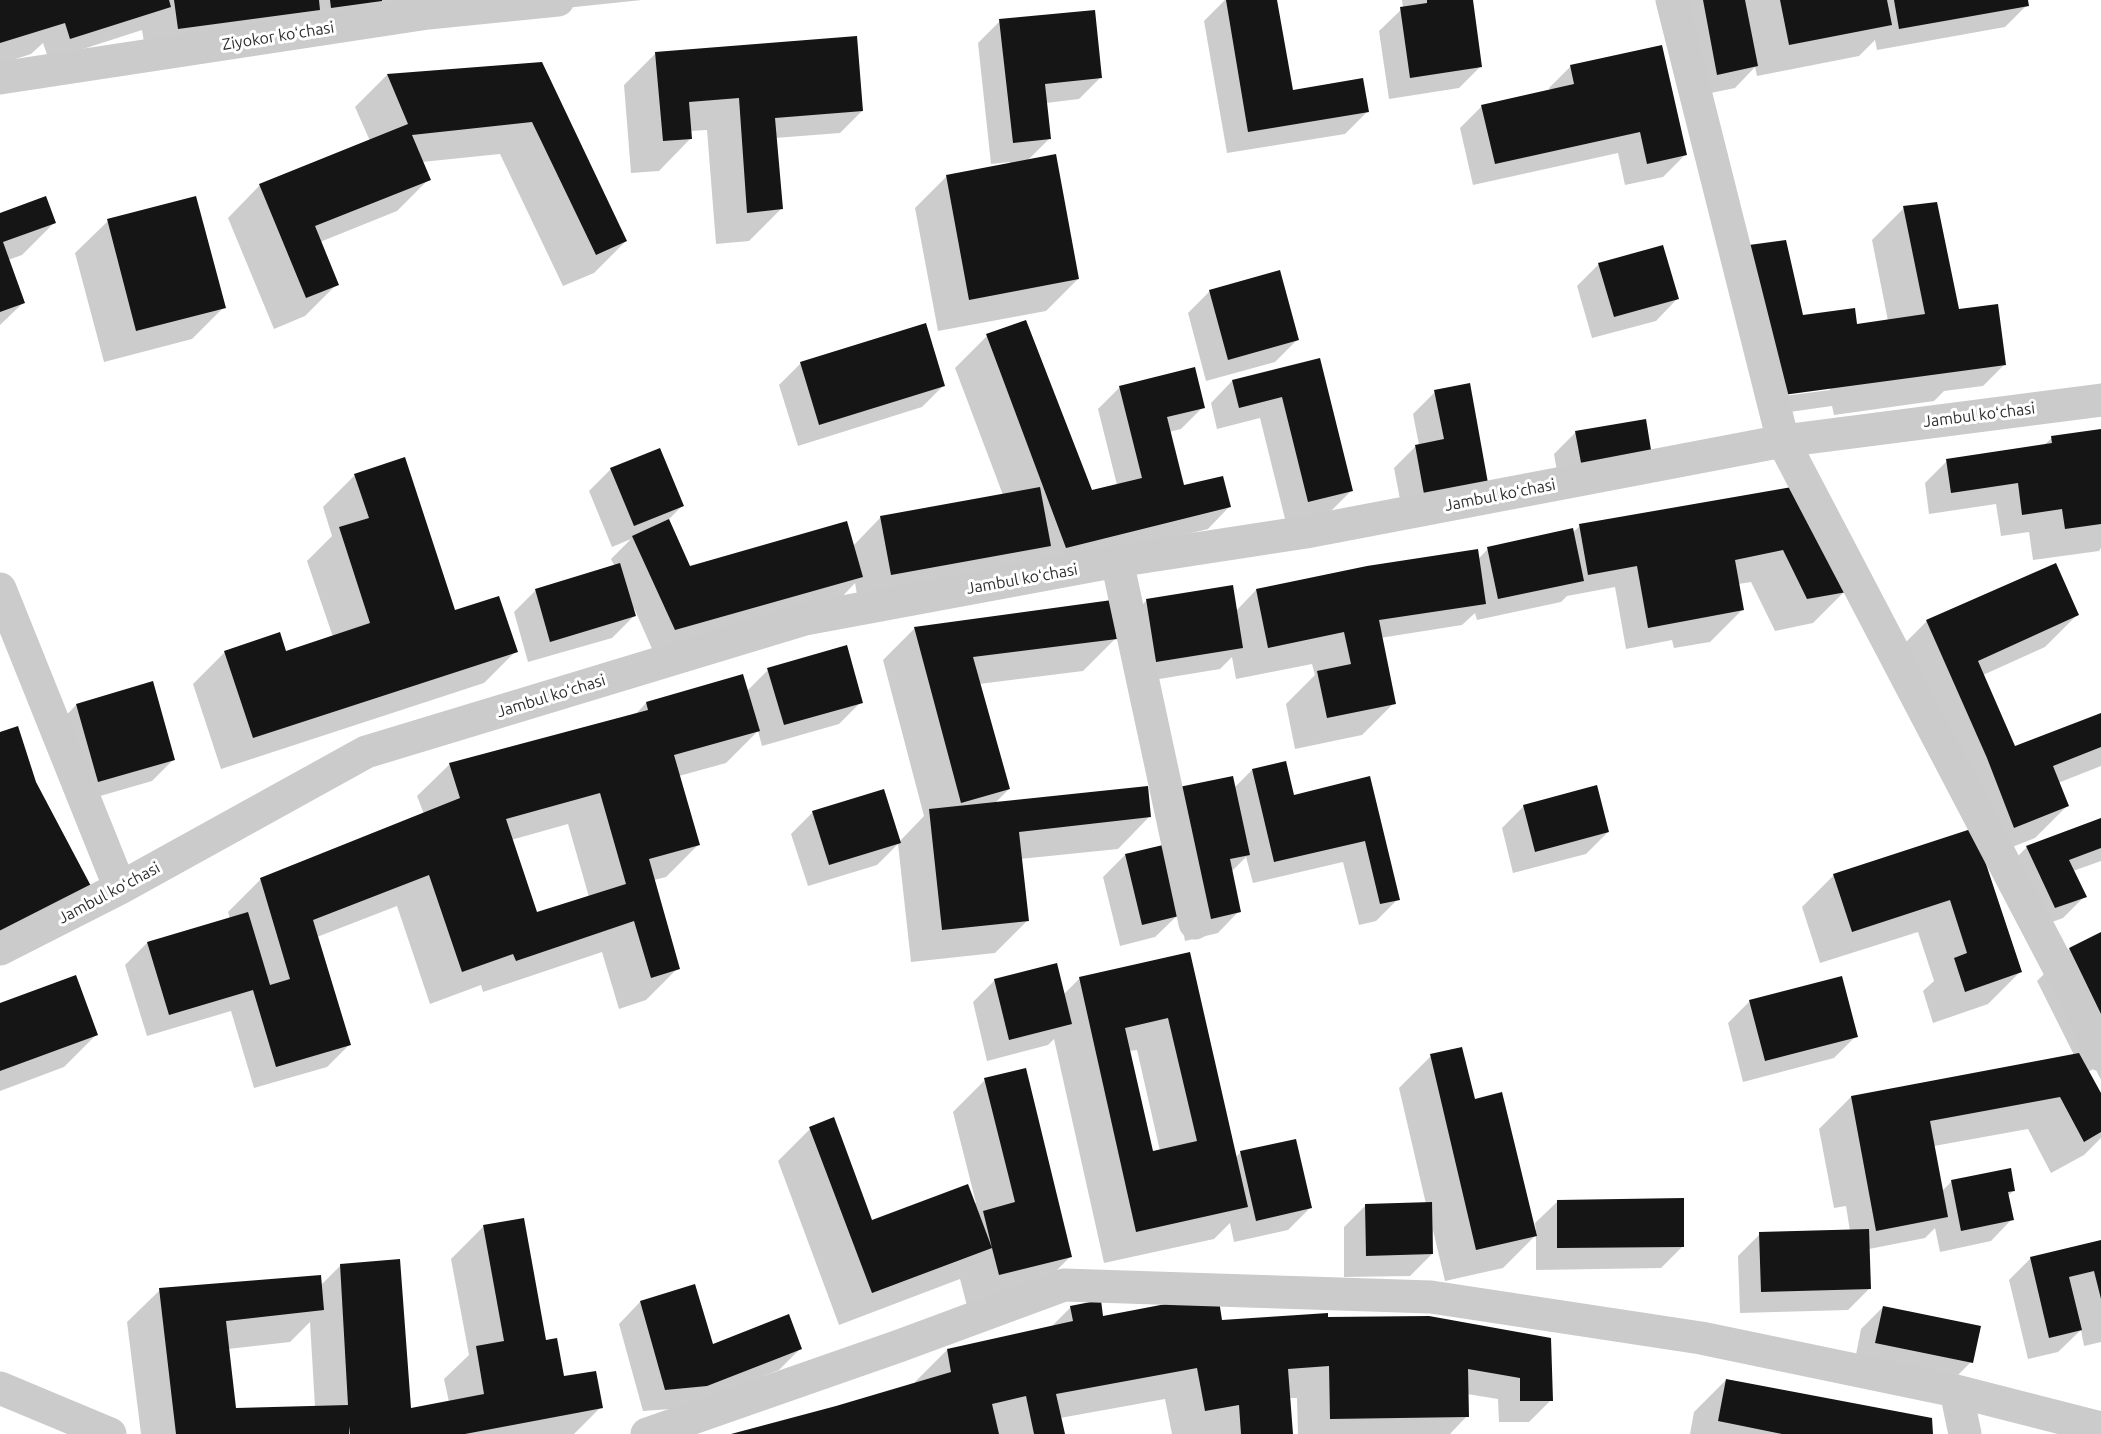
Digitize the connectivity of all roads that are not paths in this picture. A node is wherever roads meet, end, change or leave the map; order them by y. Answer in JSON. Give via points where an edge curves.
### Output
{"nodes":[{"id":1,"x":558,"y":0,"type":"edge"},
{"id":2,"x":1672,"y":0,"type":"edge"},
{"id":3,"x":0,"y":78,"type":"edge"},
{"id":4,"x":2101,"y":400,"type":"edge"},
{"id":5,"x":1783,"y":441,"type":"junction"},
{"id":6,"x":1117,"y":561,"type":"junction"},
{"id":7,"x":0,"y":589,"type":"edge"},
{"id":8,"x":120,"y":888,"type":"junction"},
{"id":9,"x":1195,"y":923,"type":"dead end"},
{"id":10,"x":0,"y":949,"type":"edge"},
{"id":11,"x":2101,"y":1055,"type":"edge"},
{"id":12,"x":0,"y":1388,"type":"edge"},
{"id":13,"x":1956,"y":1391,"type":"junction"},
{"id":14,"x":2101,"y":1428,"type":"edge"},
{"id":15,"x":110,"y":1434,"type":"edge"},
{"id":16,"x":647,"y":1434,"type":"edge"},
{"id":17,"x":1965,"y":1434,"type":"edge"}],
"edges":[{"from":1,"to":3,"type":"street","name":"Ziyokor koʻchasi","via":[[428,13]]},
{"from":2,"to":5,"type":"street"},
{"from":4,"to":5,"type":"street","name":"Jambul koʻchasi"},
{"from":5,"to":6,"type":"street","name":"Jambul koʻchasi","via":[[1306,532]]},
{"from":5,"to":11,"type":"street","via":[[2070,988]]},
{"from":6,"to":8,"type":"street","name":"Jambul koʻchasi","via":[[805,619],[366,752]]},
{"from":6,"to":9,"type":"street"},
{"from":7,"to":8,"type":"street"},
{"from":8,"to":10,"type":"street","name":"Jambul koʻchasi"},
{"from":12,"to":15,"type":"street"},
{"from":13,"to":14,"type":"street"},
{"from":13,"to":16,"type":"street","via":[[1701,1338],[1431,1297],[1064,1285]]},
{"from":13,"to":17,"type":"street"}]}
